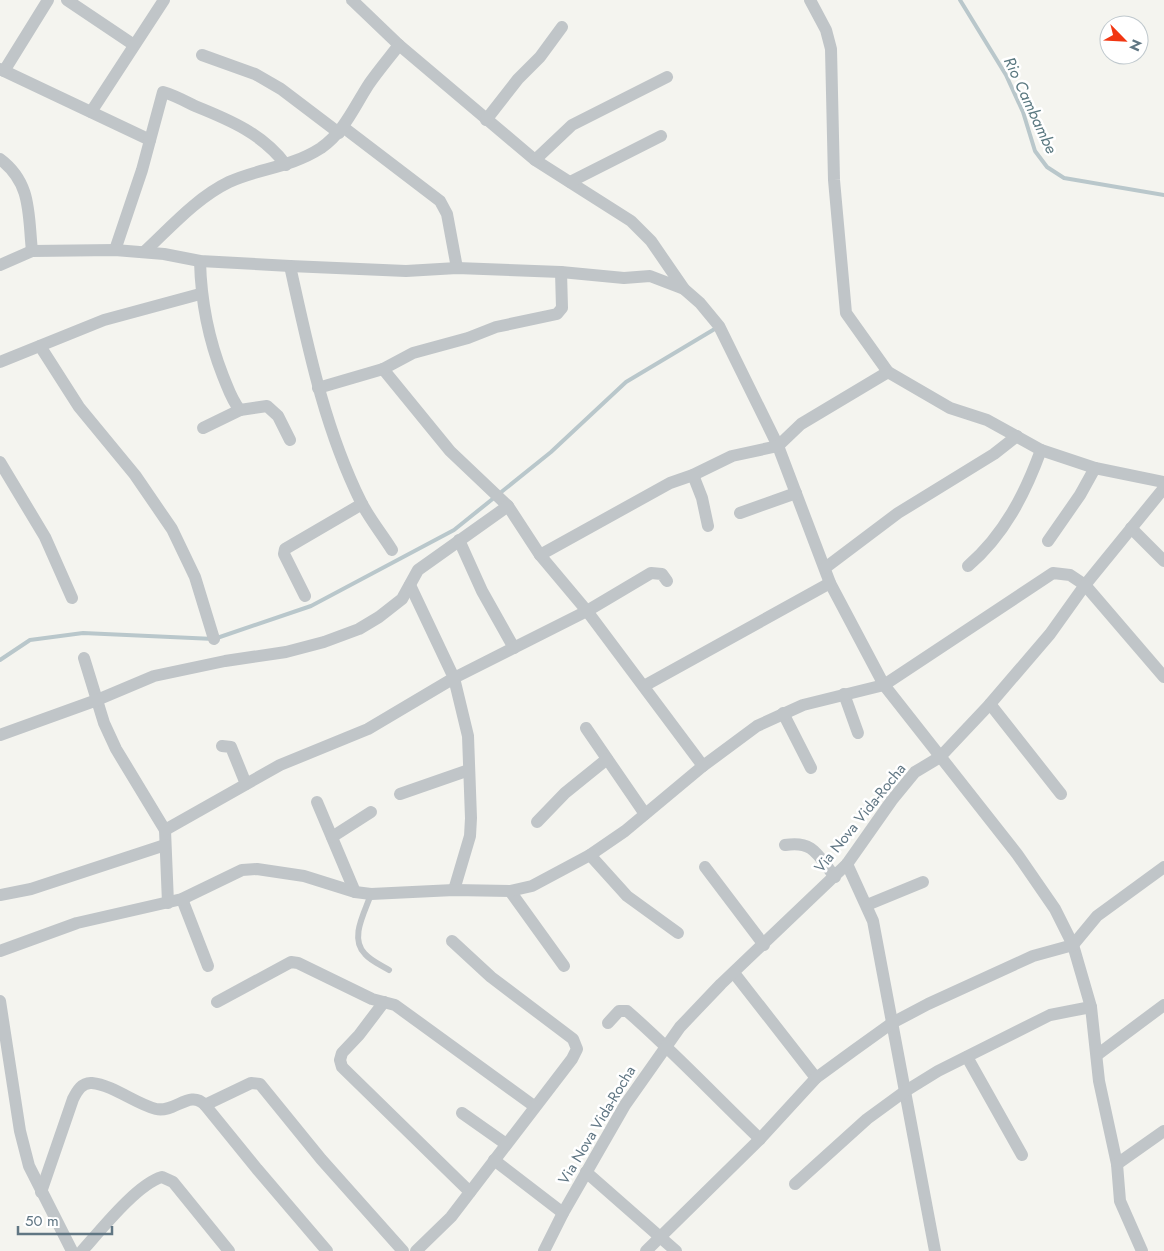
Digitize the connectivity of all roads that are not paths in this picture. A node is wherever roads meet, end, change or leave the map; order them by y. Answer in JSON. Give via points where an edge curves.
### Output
{"nodes":[{"id":1,"x":48,"y":0,"type":"edge"},
{"id":2,"x":67,"y":0,"type":"edge"},
{"id":3,"x":164,"y":0,"type":"edge"},
{"id":4,"x":352,"y":0,"type":"edge"},
{"id":5,"x":810,"y":0,"type":"edge"},
{"id":6,"x":562,"y":27,"type":"dead end"},
{"id":7,"x":134,"y":45,"type":"junction"},
{"id":8,"x":399,"y":45,"type":"junction"},
{"id":9,"x":202,"y":55,"type":"dead end"},
{"id":10,"x":2,"y":70,"type":"edge"},
{"id":11,"x":667,"y":77,"type":"dead end"},
{"id":12,"x":91,"y":112,"type":"junction"},
{"id":13,"x":486,"y":120,"type":"junction"},
{"id":14,"x":341,"y":130,"type":"junction"},
{"id":15,"x":661,"y":136,"type":"dead end"},
{"id":16,"x":150,"y":140,"type":"junction"},
{"id":17,"x":0,"y":159,"type":"edge"},
{"id":18,"x":536,"y":160,"type":"junction"},
{"id":19,"x":286,"y":165,"type":"junction"},
{"id":20,"x":570,"y":182,"type":"junction"},
{"id":21,"x":115,"y":250,"type":"junction"},
{"id":22,"x":32,"y":251,"type":"junction"},
{"id":23,"x":144,"y":252,"type":"junction"},
{"id":24,"x":200,"y":261,"type":"junction"},
{"id":25,"x":0,"y":265,"type":"edge"},
{"id":26,"x":290,"y":266,"type":"junction"},
{"id":27,"x":457,"y":268,"type":"junction"},
{"id":28,"x":561,"y":272,"type":"junction"},
{"id":29,"x":684,"y":289,"type":"junction"},
{"id":30,"x":200,"y":294,"type":"junction"},
{"id":31,"x":40,"y":346,"type":"junction"},
{"id":32,"x":0,"y":362,"type":"edge"},
{"id":33,"x":383,"y":368,"type":"junction"},
{"id":34,"x":888,"y":372,"type":"junction"},
{"id":35,"x":318,"y":388,"type":"junction"},
{"id":36,"x":240,"y":410,"type":"junction"},
{"id":37,"x":203,"y":428,"type":"dead end"},
{"id":38,"x":1017,"y":436,"type":"junction"},
{"id":39,"x":290,"y":440,"type":"dead end"},
{"id":40,"x":778,"y":446,"type":"junction"},
{"id":41,"x":1041,"y":450,"type":"junction"},
{"id":42,"x":0,"y":462,"type":"edge"},
{"id":43,"x":1095,"y":468,"type":"junction"},
{"id":44,"x":693,"y":475,"type":"junction"},
{"id":45,"x":1163,"y":488,"type":"edge"},
{"id":46,"x":796,"y":493,"type":"junction"},
{"id":47,"x":362,"y":504,"type":"junction"},
{"id":48,"x":508,"y":506,"type":"junction"},
{"id":49,"x":740,"y":513,"type":"dead end"},
{"id":50,"x":708,"y":526,"type":"dead end"},
{"id":51,"x":1131,"y":528,"type":"junction"},
{"id":52,"x":459,"y":540,"type":"junction"},
{"id":53,"x":1048,"y":541,"type":"dead end"},
{"id":54,"x":392,"y":550,"type":"dead end"},
{"id":55,"x":540,"y":555,"type":"junction"},
{"id":56,"x":1164,"y":560,"type":"edge"},
{"id":57,"x":968,"y":566,"type":"dead end"},
{"id":58,"x":826,"y":568,"type":"junction"},
{"id":59,"x":667,"y":581,"type":"dead end"},
{"id":60,"x":830,"y":583,"type":"junction"},
{"id":61,"x":410,"y":585,"type":"junction"},
{"id":62,"x":1085,"y":585,"type":"junction"},
{"id":63,"x":305,"y":596,"type":"dead end"},
{"id":64,"x":72,"y":598,"type":"dead end"},
{"id":65,"x":587,"y":611,"type":"junction"},
{"id":66,"x":214,"y":639,"type":"dead end"},
{"id":67,"x":514,"y":648,"type":"junction"},
{"id":68,"x":84,"y":658,"type":"dead end"},
{"id":69,"x":454,"y":678,"type":"junction"},
{"id":70,"x":1164,"y":678,"type":"edge"},
{"id":71,"x":884,"y":685,"type":"junction"},
{"id":72,"x":644,"y":686,"type":"junction"},
{"id":73,"x":844,"y":694,"type":"junction"},
{"id":74,"x":97,"y":700,"type":"junction"},
{"id":75,"x":990,"y":704,"type":"junction"},
{"id":76,"x":783,"y":713,"type":"junction"},
{"id":77,"x":586,"y":728,"type":"dead end"},
{"id":78,"x":858,"y":733,"type":"dead end"},
{"id":79,"x":0,"y":736,"type":"edge"},
{"id":80,"x":222,"y":746,"type":"dead end"},
{"id":81,"x":940,"y":757,"type":"junction"},
{"id":82,"x":607,"y":758,"type":"junction"},
{"id":83,"x":703,"y":766,"type":"junction"},
{"id":84,"x":811,"y":768,"type":"dead end"},
{"id":85,"x":469,"y":770,"type":"junction"},
{"id":86,"x":246,"y":784,"type":"junction"},
{"id":87,"x":400,"y":794,"type":"dead end"},
{"id":88,"x":1061,"y":794,"type":"dead end"},
{"id":89,"x":317,"y":802,"type":"dead end"},
{"id":90,"x":371,"y":812,"type":"dead end"},
{"id":91,"x":645,"y":814,"type":"junction"},
{"id":92,"x":537,"y":822,"type":"dead end"},
{"id":93,"x":165,"y":830,"type":"junction"},
{"id":94,"x":332,"y":837,"type":"junction"},
{"id":95,"x":165,"y":845,"type":"junction"},
{"id":96,"x":785,"y":845,"type":"dead end"},
{"id":97,"x":590,"y":855,"type":"junction"},
{"id":98,"x":847,"y":864,"type":"junction"},
{"id":99,"x":705,"y":867,"type":"dead end"},
{"id":100,"x":1164,"y":868,"type":"edge"},
{"id":101,"x":835,"y":877,"type":"junction"},
{"id":102,"x":923,"y":882,"type":"dead end"},
{"id":103,"x":454,"y":890,"type":"junction"},
{"id":104,"x":355,"y":892,"type":"junction"},
{"id":105,"x":510,"y":892,"type":"junction"},
{"id":106,"x":371,"y":894,"type":"junction"},
{"id":107,"x":0,"y":895,"type":"edge"},
{"id":108,"x":182,"y":899,"type":"junction"},
{"id":109,"x":168,"y":903,"type":"junction"},
{"id":110,"x":867,"y":905,"type":"junction"},
{"id":111,"x":678,"y":933,"type":"dead end"},
{"id":112,"x":452,"y":941,"type":"dead end"},
{"id":113,"x":764,"y":944,"type":"junction"},
{"id":114,"x":1073,"y":945,"type":"junction"},
{"id":115,"x":0,"y":951,"type":"edge"},
{"id":116,"x":208,"y":966,"type":"dead end"},
{"id":117,"x":564,"y":966,"type":"dead end"},
{"id":118,"x":389,"y":970,"type":"dead end"},
{"id":119,"x":734,"y":973,"type":"junction"},
{"id":120,"x":0,"y":1001,"type":"edge"},
{"id":121,"x":217,"y":1002,"type":"dead end"},
{"id":122,"x":384,"y":1002,"type":"junction"},
{"id":123,"x":1164,"y":1005,"type":"edge"},
{"id":124,"x":1091,"y":1007,"type":"junction"},
{"id":125,"x":608,"y":1023,"type":"dead end"},
{"id":126,"x":892,"y":1023,"type":"junction"},
{"id":127,"x":666,"y":1045,"type":"junction"},
{"id":128,"x":1097,"y":1055,"type":"junction"},
{"id":129,"x":967,"y":1057,"type":"junction"},
{"id":130,"x":816,"y":1078,"type":"junction"},
{"id":131,"x":904,"y":1092,"type":"junction"},
{"id":132,"x":206,"y":1105,"type":"junction"},
{"id":133,"x":534,"y":1106,"type":"junction"},
{"id":134,"x":462,"y":1113,"type":"dead end"},
{"id":135,"x":1164,"y":1131,"type":"edge"},
{"id":136,"x":760,"y":1139,"type":"junction"},
{"id":137,"x":506,"y":1144,"type":"junction"},
{"id":138,"x":1022,"y":1155,"type":"dead end"},
{"id":139,"x":494,"y":1160,"type":"junction"},
{"id":140,"x":1117,"y":1164,"type":"junction"},
{"id":141,"x":586,"y":1172,"type":"junction"},
{"id":142,"x":795,"y":1184,"type":"dead end"},
{"id":143,"x":41,"y":1192,"type":"junction"},
{"id":144,"x":470,"y":1192,"type":"junction"},
{"id":145,"x":563,"y":1213,"type":"junction"},
{"id":146,"x":658,"y":1237,"type":"junction"},
{"id":147,"x":72,"y":1251,"type":"edge"},
{"id":148,"x":82,"y":1251,"type":"edge"},
{"id":149,"x":229,"y":1251,"type":"edge"},
{"id":150,"x":327,"y":1251,"type":"edge"},
{"id":151,"x":402,"y":1251,"type":"edge"},
{"id":152,"x":416,"y":1251,"type":"edge"},
{"id":153,"x":544,"y":1251,"type":"edge"},
{"id":154,"x":646,"y":1251,"type":"edge"},
{"id":155,"x":676,"y":1251,"type":"edge"},
{"id":156,"x":935,"y":1251,"type":"edge"},
{"id":157,"x":1142,"y":1251,"type":"edge"}],
"edges":[{"from":1,"to":10,"type":"street"},
{"from":2,"to":7,"type":"street"},
{"from":3,"to":7,"type":"street"},
{"from":4,"to":8,"type":"street"},
{"from":5,"to":34,"type":"street","via":[[826,30],[831,49],[834,180],[846,313]]},
{"from":6,"to":13,"type":"street"},
{"from":7,"to":12,"type":"street"},
{"from":8,"to":13,"type":"street"},
{"from":8,"to":14,"type":"street"},
{"from":9,"to":14,"type":"street","via":[[255,74]]},
{"from":10,"to":12,"type":"street"},
{"from":11,"to":18,"type":"street","via":[[572,125]]},
{"from":12,"to":16,"type":"street"},
{"from":13,"to":18,"type":"street"},
{"from":14,"to":19,"type":"street","via":[[322,147]]},
{"from":14,"to":27,"type":"street","via":[[440,201],[447,214]]},
{"from":15,"to":20,"type":"street"},
{"from":16,"to":19,"type":"street","via":[[162,92],[232,121],[276,151]]},
{"from":16,"to":21,"type":"street"},
{"from":17,"to":22,"type":"street","via":[[12,168],[26,193]]},
{"from":18,"to":20,"type":"street"},
{"from":19,"to":23,"type":"street","via":[[231,181],[216,189]]},
{"from":20,"to":29,"type":"street","via":[[631,221],[656,247]]},
{"from":21,"to":22,"type":"street"},
{"from":21,"to":23,"type":"street"},
{"from":22,"to":25,"type":"street"},
{"from":23,"to":24,"type":"street"},
{"from":24,"to":26,"type":"street"},
{"from":24,"to":30,"type":"street"},
{"from":26,"to":27,"type":"street","via":[[406,271]]},
{"from":26,"to":35,"type":"street"},
{"from":27,"to":28,"type":"street"},
{"from":28,"to":29,"type":"street","via":[[624,278],[650,276]]},
{"from":28,"to":33,"type":"street","via":[[562,308],[557,314],[496,327],[413,353]]},
{"from":29,"to":40,"type":"street","via":[[720,326]]},
{"from":30,"to":31,"type":"street","via":[[104,320]]},
{"from":30,"to":36,"type":"street","via":[[213,350],[234,403]]},
{"from":31,"to":32,"type":"street"},
{"from":31,"to":66,"type":"street","via":[[79,407],[135,475],[172,529],[195,577]]},
{"from":33,"to":35,"type":"street"},
{"from":33,"to":48,"type":"street","via":[[450,451]]},
{"from":34,"to":38,"type":"street","via":[[950,408],[987,420]]},
{"from":34,"to":40,"type":"street","via":[[801,424]]},
{"from":35,"to":47,"type":"street","via":[[335,440]]},
{"from":36,"to":37,"type":"street"},
{"from":36,"to":39,"type":"street","via":[[268,406],[278,416]]},
{"from":38,"to":41,"type":"street"},
{"from":38,"to":58,"type":"street","via":[[994,454],[898,513]]},
{"from":40,"to":44,"type":"street","via":[[732,456]]},
{"from":40,"to":46,"type":"street"},
{"from":41,"to":43,"type":"street"},
{"from":41,"to":57,"type":"street","via":[[1024,493],[999,534]]},
{"from":42,"to":64,"type":"street","via":[[45,537]]},
{"from":43,"to":45,"type":"street"},
{"from":43,"to":53,"type":"street"},
{"from":44,"to":50,"type":"street"},
{"from":44,"to":55,"type":"street","via":[[670,483]]},
{"from":45,"to":51,"type":"street","name":"Via Nova Vida-Rocha"},
{"from":46,"to":49,"type":"street"},
{"from":46,"to":58,"type":"street"},
{"from":47,"to":54,"type":"street"},
{"from":47,"to":63,"type":"street","via":[[285,549],[284,554]]},
{"from":48,"to":52,"type":"street"},
{"from":48,"to":55,"type":"street"},
{"from":51,"to":56,"type":"street"},
{"from":51,"to":62,"type":"street","name":"Via Nova Vida-Rocha"},
{"from":52,"to":61,"type":"street","via":[[418,570]]},
{"from":52,"to":67,"type":"street","via":[[482,591]]},
{"from":55,"to":65,"type":"street"},
{"from":58,"to":60,"type":"street"},
{"from":59,"to":65,"type":"street","via":[[662,574],[651,573]]},
{"from":60,"to":71,"type":"street"},
{"from":60,"to":72,"type":"street"},
{"from":61,"to":69,"type":"street"},
{"from":61,"to":74,"type":"street","via":[[402,599],[379,618],[324,642],[154,676]]},
{"from":62,"to":70,"type":"street"},
{"from":62,"to":71,"type":"street","via":[[1061,572],[1044,578]]},
{"from":62,"to":75,"type":"street","name":"Via Nova Vida-Rocha","via":[[1050,634]]},
{"from":65,"to":67,"type":"street"},
{"from":65,"to":72,"type":"street"},
{"from":67,"to":69,"type":"street"},
{"from":68,"to":74,"type":"street"},
{"from":69,"to":85,"type":"street","via":[[465,717]]},
{"from":69,"to":86,"type":"street","via":[[368,729],[295,758]]},
{"from":71,"to":73,"type":"street"},
{"from":71,"to":81,"type":"street"},
{"from":72,"to":83,"type":"street"},
{"from":73,"to":76,"type":"street"},
{"from":73,"to":78,"type":"street"},
{"from":74,"to":79,"type":"street"},
{"from":74,"to":93,"type":"street","via":[[116,749]]},
{"from":75,"to":81,"type":"street","name":"Via Nova Vida-Rocha"},
{"from":75,"to":88,"type":"street"},
{"from":76,"to":83,"type":"street","via":[[757,726]]},
{"from":76,"to":84,"type":"street"},
{"from":77,"to":82,"type":"street"},
{"from":80,"to":86,"type":"street","via":[[231,747]]},
{"from":81,"to":98,"type":"street","name":"Via Nova Vida-Rocha","via":[[915,772]]},
{"from":81,"to":114,"type":"street","via":[[1017,854],[1055,909]]},
{"from":82,"to":91,"type":"street"},
{"from":82,"to":92,"type":"street","via":[[565,793]]},
{"from":83,"to":91,"type":"street"},
{"from":85,"to":87,"type":"street"},
{"from":85,"to":103,"type":"street","via":[[470,836]]},
{"from":86,"to":93,"type":"street"},
{"from":89,"to":94,"type":"street"},
{"from":90,"to":94,"type":"street"},
{"from":91,"to":97,"type":"street"},
{"from":93,"to":95,"type":"street"},
{"from":94,"to":104,"type":"street"},
{"from":95,"to":107,"type":"street","via":[[32,889]]},
{"from":95,"to":109,"type":"street"},
{"from":96,"to":101,"type":"street","via":[[800,842],[808,845]]},
{"from":97,"to":105,"type":"street","via":[[532,886]]},
{"from":97,"to":111,"type":"street","via":[[627,896]]},
{"from":98,"to":101,"type":"street","name":"Via Nova Vida-Rocha"},
{"from":98,"to":110,"type":"street"},
{"from":99,"to":113,"type":"street"},
{"from":100,"to":114,"type":"street","via":[[1097,916]]},
{"from":101,"to":113,"type":"street","name":"Via Nova Vida-Rocha"},
{"from":102,"to":110,"type":"street"},
{"from":103,"to":105,"type":"street"},
{"from":103,"to":106,"type":"street"},
{"from":104,"to":106,"type":"street"},
{"from":104,"to":108,"type":"street","via":[[304,876],[256,868],[242,870]]},
{"from":105,"to":117,"type":"street"},
{"from":106,"to":118,"type":"lane","via":[[357,935],[358,942],[364,954]]},
{"from":108,"to":109,"type":"street"},
{"from":108,"to":116,"type":"street"},
{"from":109,"to":115,"type":"street","via":[[77,923]]},
{"from":110,"to":126,"type":"street","via":[[873,921]]},
{"from":112,"to":133,"type":"street","via":[[491,976],[573,1039],[577,1049],[572,1059]]},
{"from":113,"to":119,"type":"street","name":"Via Nova Vida-Rocha"},
{"from":114,"to":124,"type":"street"},
{"from":114,"to":126,"type":"street","via":[[1033,956]]},
{"from":119,"to":127,"type":"street","name":"Via Nova Vida-Rocha","via":[[692,1013]]},
{"from":119,"to":130,"type":"street"},
{"from":120,"to":143,"type":"street","via":[[20,1131],[29,1166]]},
{"from":121,"to":122,"type":"street","via":[[290,962],[312,968]]},
{"from":122,"to":133,"type":"street","via":[[395,1005]]},
{"from":122,"to":144,"type":"street","via":[[342,1053],[342,1067]]},
{"from":123,"to":128,"type":"street"},
{"from":124,"to":128,"type":"street"},
{"from":124,"to":129,"type":"street","via":[[1050,1015]]},
{"from":125,"to":127,"type":"street","via":[[619,1011],[627,1011]]},
{"from":126,"to":130,"type":"street"},
{"from":126,"to":131,"type":"street"},
{"from":127,"to":136,"type":"street"},
{"from":127,"to":141,"type":"street","name":"Via Nova Vida-Rocha","via":[[625,1105]]},
{"from":128,"to":140,"type":"street","via":[[1099,1081]]},
{"from":129,"to":131,"type":"street"},
{"from":129,"to":138,"type":"street"},
{"from":130,"to":136,"type":"street"},
{"from":131,"to":142,"type":"street","via":[[867,1119]]},
{"from":131,"to":156,"type":"street"},
{"from":132,"to":143,"type":"street","via":[[194,1098],[168,1109],[157,1109],[98,1085],[85,1084],[73,1099]]},
{"from":132,"to":150,"type":"street"},
{"from":132,"to":151,"type":"street","via":[[251,1083],[260,1084]]},
{"from":133,"to":137,"type":"street"},
{"from":134,"to":137,"type":"street"},
{"from":135,"to":140,"type":"street"},
{"from":136,"to":146,"type":"street"},
{"from":137,"to":139,"type":"street"},
{"from":139,"to":144,"type":"street"},
{"from":139,"to":145,"type":"street"},
{"from":140,"to":157,"type":"street","via":[[1120,1201]]},
{"from":141,"to":145,"type":"street","name":"Via Nova Vida-Rocha"},
{"from":141,"to":146,"type":"street"},
{"from":143,"to":147,"type":"street"},
{"from":144,"to":152,"type":"street"},
{"from":145,"to":153,"type":"street","name":"Via Nova Vida-Rocha"},
{"from":146,"to":154,"type":"street"},
{"from":146,"to":155,"type":"street"},
{"from":148,"to":149,"type":"street","via":[[122,1208],[153,1180],[162,1177],[173,1182]]}]}
